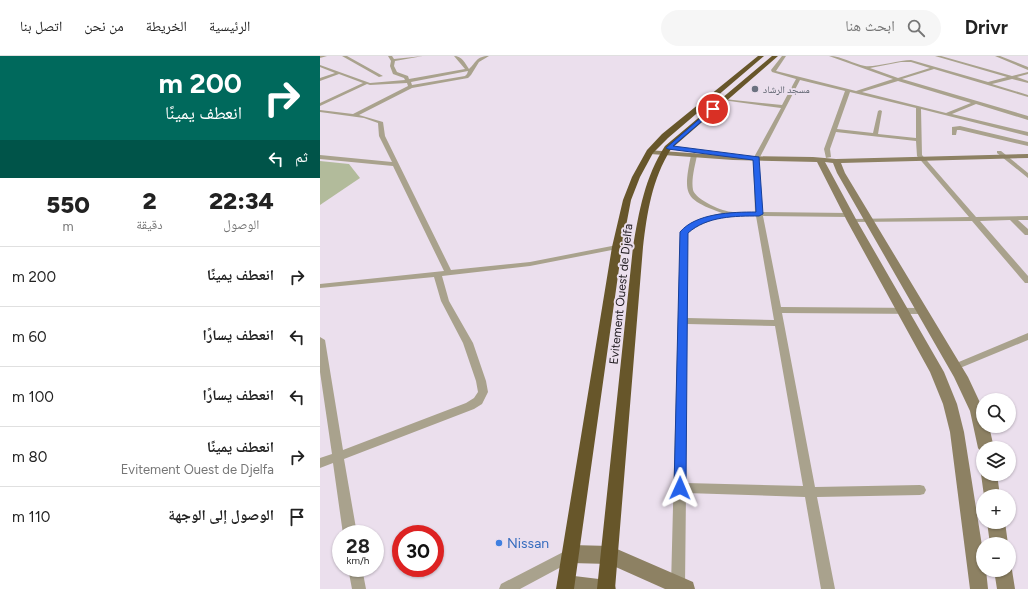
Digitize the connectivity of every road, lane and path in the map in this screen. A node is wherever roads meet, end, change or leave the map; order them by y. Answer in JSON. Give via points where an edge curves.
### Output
{"nodes":[{"id":1,"x":325,"y":56,"type":"edge"},
{"id":2,"x":344,"y":56,"type":"edge"},
{"id":3,"x":421,"y":56,"type":"edge"},
{"id":4,"x":456,"y":56,"type":"edge"},
{"id":5,"x":487,"y":56,"type":"edge"},
{"id":6,"x":761,"y":56,"type":"edge"},
{"id":7,"x":775,"y":56,"type":"edge"},
{"id":8,"x":784,"y":56,"type":"edge"},
{"id":9,"x":789,"y":56,"type":"edge"},
{"id":10,"x":831,"y":56,"type":"edge"},
{"id":11,"x":937,"y":56,"type":"edge"},
{"id":12,"x":997,"y":56,"type":"edge"},
{"id":13,"x":320,"y":57,"type":"edge"},
{"id":14,"x":480,"y":57,"type":"edge"},
{"id":15,"x":391,"y":58,"type":"edge"},
{"id":16,"x":320,"y":66,"type":"edge"},
{"id":17,"x":866,"y":68,"type":"junction"},
{"id":18,"x":934,"y":68,"type":"junction"},
{"id":19,"x":1028,"y":69,"type":"edge"},
{"id":20,"x":330,"y":70,"type":"junction"},
{"id":21,"x":470,"y":70,"type":"junction"},
{"id":22,"x":320,"y":73,"type":"edge"},
{"id":23,"x":338,"y":73,"type":"junction"},
{"id":24,"x":1028,"y":73,"type":"edge"},
{"id":25,"x":396,"y":74,"type":"junction"},
{"id":26,"x":381,"y":76,"type":"junction"},
{"id":27,"x":1011,"y":77,"type":"junction"},
{"id":28,"x":799,"y":78,"type":"junction"},
{"id":29,"x":900,"y":79,"type":"junction"},
{"id":30,"x":320,"y":80,"type":"edge"},
{"id":31,"x":359,"y":80,"type":"junction"},
{"id":32,"x":409,"y":81,"type":"junction"},
{"id":33,"x":1028,"y":82,"type":"edge"},
{"id":34,"x":366,"y":83,"type":"junction"},
{"id":35,"x":987,"y":84,"type":"junction"},
{"id":36,"x":411,"y":88,"type":"junction"},
{"id":37,"x":848,"y":90,"type":"junction"},
{"id":38,"x":862,"y":91,"type":"junction"},
{"id":39,"x":857,"y":92,"type":"junction"},
{"id":40,"x":1028,"y":96,"type":"edge"},
{"id":41,"x":724,"y":100,"type":"junction"},
{"id":42,"x":975,"y":103,"type":"junction"},
{"id":43,"x":320,"y":105,"type":"edge"},
{"id":44,"x":783,"y":107,"type":"junction"},
{"id":45,"x":918,"y":107,"type":"junction"},
{"id":46,"x":320,"y":111,"type":"edge"},
{"id":47,"x":880,"y":111,"type":"dead end"},
{"id":48,"x":953,"y":112,"type":"junction"},
{"id":49,"x":947,"y":114,"type":"junction"},
{"id":50,"x":352,"y":116,"type":"junction"},
{"id":51,"x":1028,"y":118,"type":"edge"},
{"id":52,"x":834,"y":130,"type":"junction"},
{"id":53,"x":1027,"y":132,"type":"edge"},
{"id":54,"x":954,"y":134,"type":"dead end"},
{"id":55,"x":875,"y":135,"type":"junction"},
{"id":56,"x":919,"y":140,"type":"junction"},
{"id":57,"x":1028,"y":144,"type":"edge"},
{"id":58,"x":652,"y":149,"type":"junction"},
{"id":59,"x":666,"y":150,"type":"junction"},
{"id":60,"x":1028,"y":152,"type":"edge"},
{"id":61,"x":1002,"y":154,"type":"junction"},
{"id":62,"x":694,"y":156,"type":"junction"},
{"id":63,"x":1028,"y":156,"type":"edge"},
{"id":64,"x":320,"y":157,"type":"edge"},
{"id":65,"x":921,"y":157,"type":"junction"},
{"id":66,"x":754,"y":158,"type":"junction"},
{"id":67,"x":824,"y":159,"type":"junction"},
{"id":68,"x":396,"y":164,"type":"junction"},
{"id":69,"x":1028,"y":176,"type":"edge"},
{"id":70,"x":730,"y":214,"type":"junction"},
{"id":71,"x":759,"y":214,"type":"junction"},
{"id":72,"x":850,"y":218,"type":"junction"},
{"id":73,"x":1028,"y":218,"type":"edge"},
{"id":74,"x":1013,"y":219,"type":"junction"},
{"id":75,"x":869,"y":220,"type":"junction"},
{"id":76,"x":974,"y":220,"type":"junction"},
{"id":77,"x":1028,"y":233,"type":"edge"},
{"id":78,"x":617,"y":247,"type":"junction"},
{"id":79,"x":638,"y":247,"type":"junction"},
{"id":80,"x":449,"y":273,"type":"junction"},
{"id":81,"x":437,"y":274,"type":"junction"},
{"id":82,"x":1028,"y":281,"type":"edge"},
{"id":83,"x":320,"y":286,"type":"edge"},
{"id":84,"x":777,"y":310,"type":"junction"},
{"id":85,"x":902,"y":311,"type":"junction"},
{"id":86,"x":922,"y":312,"type":"junction"},
{"id":87,"x":683,"y":321,"type":"junction"},
{"id":88,"x":779,"y":323,"type":"junction"},
{"id":89,"x":1028,"y":336,"type":"edge"},
{"id":90,"x":320,"y":340,"type":"edge"},
{"id":91,"x":957,"y":366,"type":"junction"},
{"id":92,"x":984,"y":441,"type":"edge"},
{"id":93,"x":339,"y":456,"type":"junction"},
{"id":94,"x":320,"y":463,"type":"edge"},
{"id":95,"x":680,"y":488,"type":"junction"},
{"id":96,"x":920,"y":490,"type":"dead end"},
{"id":97,"x":810,"y":492,"type":"junction"},
{"id":98,"x":349,"y":525,"type":"edge"},
{"id":99,"x":571,"y":554,"type":"junction"},
{"id":100,"x":610,"y":555,"type":"junction"},
{"id":101,"x":357,"y":577,"type":"edge"},
{"id":102,"x":1004,"y":577,"type":"edge"},
{"id":103,"x":562,"y":587,"type":"edge"},
{"id":104,"x":682,"y":587,"type":"edge"},
{"id":105,"x":359,"y":589,"type":"edge"},
{"id":106,"x":506,"y":589,"type":"edge"},
{"id":107,"x":606,"y":589,"type":"edge"},
{"id":108,"x":828,"y":589,"type":"edge"},
{"id":109,"x":979,"y":589,"type":"edge"},
{"id":110,"x":1006,"y":589,"type":"edge"}],
"edges":[{"from":1,"to":13,"type":"street"},
{"from":2,"to":26,"type":"street"},
{"from":3,"to":15,"type":"street"},
{"from":4,"to":21,"type":"street"},
{"from":5,"to":14,"type":"street"},
{"from":6,"to":58,"type":"highway"},
{"from":7,"to":41,"type":"highway","name":"Evitement Ouest de Djelfa"},
{"from":8,"to":28,"type":"street","via":[[774,72]]},
{"from":9,"to":38,"type":"street","via":[[779,68],[781,70]]},
{"from":10,"to":17,"type":"street"},
{"from":11,"to":27,"type":"street"},
{"from":12,"to":19,"type":"street"},
{"from":14,"to":21,"type":"street"},
{"from":15,"to":25,"type":"street"},
{"from":16,"to":20,"type":"street"},
{"from":17,"to":18,"type":"street","via":[[905,60]]},
{"from":17,"to":29,"type":"street"},
{"from":18,"to":29,"type":"street"},
{"from":18,"to":35,"type":"street"},
{"from":20,"to":22,"type":"street"},
{"from":20,"to":23,"type":"street"},
{"from":21,"to":32,"type":"street"},
{"from":21,"to":36,"type":"street","via":[[469,75],[461,78]]},
{"from":23,"to":30,"type":"street"},
{"from":23,"to":31,"type":"street"},
{"from":24,"to":27,"type":"street"},
{"from":25,"to":26,"type":"street"},
{"from":25,"to":32,"type":"street","via":[[406,77]]},
{"from":26,"to":31,"type":"street"},
{"from":27,"to":33,"type":"street"},
{"from":27,"to":35,"type":"street"},
{"from":28,"to":37,"type":"street"},
{"from":28,"to":44,"type":"street"},
{"from":29,"to":38,"type":"street"},
{"from":29,"to":42,"type":"street"},
{"from":31,"to":34,"type":"street"},
{"from":32,"to":34,"type":"street","via":[[372,85]]},
{"from":32,"to":36,"type":"street"},
{"from":34,"to":43,"type":"street"},
{"from":35,"to":40,"type":"street"},
{"from":36,"to":50,"type":"street"},
{"from":37,"to":39,"type":"street"},
{"from":37,"to":52,"type":"street"},
{"from":38,"to":39,"type":"street"},
{"from":38,"to":48,"type":"street"},
{"from":39,"to":45,"type":"street"},
{"from":41,"to":44,"type":"street"},
{"from":41,"to":59,"type":"highway","name":"Evitement Ouest de Djelfa"},
{"from":42,"to":48,"type":"street"},
{"from":42,"to":51,"type":"street"},
{"from":44,"to":66,"type":"street"},
{"from":45,"to":49,"type":"street"},
{"from":45,"to":56,"type":"street"},
{"from":46,"to":50,"type":"street"},
{"from":47,"to":55,"type":"street"},
{"from":48,"to":49,"type":"street"},
{"from":48,"to":53,"type":"street"},
{"from":49,"to":53,"type":"street"},
{"from":50,"to":68,"type":"street","via":[[380,122],[382,136]]},
{"from":52,"to":55,"type":"street"},
{"from":52,"to":67,"type":"street"},
{"from":54,"to":57,"type":"street","via":[[954,128],[960,128]]},
{"from":55,"to":56,"type":"street"},
{"from":56,"to":65,"type":"street"},
{"from":58,"to":59,"type":"street"},
{"from":58,"to":78,"type":"highway","via":[[638,172],[627,200]]},
{"from":59,"to":62,"type":"street"},
{"from":59,"to":66,"type":"street"},
{"from":59,"to":79,"type":"highway","name":"Evitement Ouest de Djelfa","via":[[649,185]]},
{"from":60,"to":61,"type":"street"},
{"from":61,"to":63,"type":"street"},
{"from":61,"to":65,"type":"street"},
{"from":61,"to":69,"type":"street"},
{"from":62,"to":66,"type":"street"},
{"from":62,"to":70,"type":"street","via":[[689,179],[692,197]]},
{"from":64,"to":68,"type":"street"},
{"from":65,"to":67,"type":"street"},
{"from":65,"to":76,"type":"street"},
{"from":66,"to":67,"type":"street"},
{"from":66,"to":71,"type":"street"},
{"from":67,"to":72,"type":"street"},
{"from":67,"to":75,"type":"street","via":[[840,173]]},
{"from":68,"to":80,"type":"street"},
{"from":70,"to":71,"type":"street"},
{"from":70,"to":87,"type":"street","via":[[702,221],[684,232]]},
{"from":71,"to":72,"type":"street"},
{"from":71,"to":84,"type":"street"},
{"from":72,"to":75,"type":"street"},
{"from":72,"to":85,"type":"street"},
{"from":73,"to":74,"type":"street"},
{"from":74,"to":76,"type":"street"},
{"from":74,"to":77,"type":"street"},
{"from":75,"to":76,"type":"street"},
{"from":75,"to":86,"type":"street"},
{"from":76,"to":82,"type":"street"},
{"from":78,"to":79,"type":"street"},
{"from":78,"to":80,"type":"street","via":[[530,264]]},
{"from":78,"to":99,"type":"highway"},
{"from":79,"to":100,"type":"highway","name":"Evitement Ouest de Djelfa"},
{"from":80,"to":81,"type":"street"},
{"from":81,"to":83,"type":"street"},
{"from":81,"to":93,"type":"street","via":[[445,301],[468,344],[483,392],[478,401]]},
{"from":84,"to":85,"type":"street"},
{"from":84,"to":88,"type":"street"},
{"from":85,"to":86,"type":"street"},
{"from":85,"to":109,"type":"street","via":[[937,372],[950,404],[957,432]]},
{"from":86,"to":91,"type":"street"},
{"from":87,"to":88,"type":"street"},
{"from":87,"to":95,"type":"street"},
{"from":88,"to":97,"type":"street"},
{"from":89,"to":91,"type":"street"},
{"from":90,"to":93,"type":"street"},
{"from":91,"to":92,"type":"street","via":[[975,408]]},
{"from":93,"to":94,"type":"street"},
{"from":93,"to":98,"type":"street"},
{"from":95,"to":97,"type":"street"},
{"from":95,"to":104,"type":"street"},
{"from":96,"to":97,"type":"street"},
{"from":97,"to":108,"type":"street"},
{"from":99,"to":100,"type":"street"},
{"from":99,"to":103,"type":"highway"},
{"from":99,"to":106,"type":"street"},
{"from":100,"to":104,"type":"street"},
{"from":100,"to":107,"type":"highway","name":"Evitement Ouest de Djelfa"},
{"from":101,"to":105,"type":"street"},
{"from":102,"to":110,"type":"street"},
{"from":103,"to":107,"type":"street"}]}
